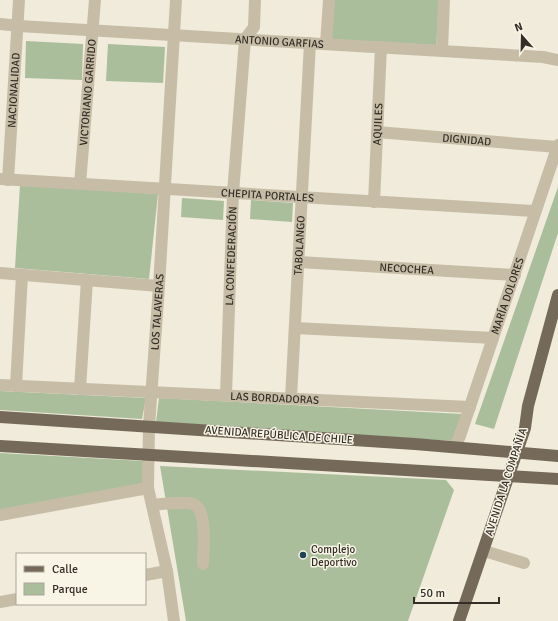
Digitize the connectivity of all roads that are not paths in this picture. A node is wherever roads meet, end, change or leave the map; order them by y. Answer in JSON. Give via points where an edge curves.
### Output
{"nodes":[{"id":1,"x":20,"y":0,"type":"edge"},
{"id":2,"x":95,"y":0,"type":"edge"},
{"id":3,"x":176,"y":0,"type":"edge"},
{"id":4,"x":255,"y":0,"type":"edge"},
{"id":5,"x":330,"y":0,"type":"edge"},
{"id":6,"x":444,"y":0,"type":"edge"},
{"id":7,"x":0,"y":24,"type":"edge"},
{"id":8,"x":19,"y":26,"type":"junction"},
{"id":9,"x":93,"y":30,"type":"junction"},
{"id":10,"x":174,"y":35,"type":"junction"},
{"id":11,"x":245,"y":39,"type":"junction"},
{"id":12,"x":310,"y":43,"type":"junction"},
{"id":13,"x":326,"y":44,"type":"junction"},
{"id":14,"x":381,"y":47,"type":"junction"},
{"id":15,"x":442,"y":50,"type":"junction"},
{"id":16,"x":558,"y":60,"type":"edge"},
{"id":17,"x":377,"y":132,"type":"junction"},
{"id":18,"x":558,"y":146,"type":"edge"},
{"id":19,"x":4,"y":179,"type":"edge"},
{"id":20,"x":80,"y":184,"type":"junction"},
{"id":21,"x":165,"y":189,"type":"junction"},
{"id":22,"x":233,"y":193,"type":"junction"},
{"id":23,"x":302,"y":197,"type":"junction"},
{"id":24,"x":374,"y":202,"type":"junction"},
{"id":25,"x":534,"y":211,"type":"junction"},
{"id":26,"x":299,"y":262,"type":"junction"},
{"id":27,"x":0,"y":273,"type":"edge"},
{"id":28,"x":22,"y":275,"type":"junction"},
{"id":29,"x":515,"y":275,"type":"junction"},
{"id":30,"x":87,"y":280,"type":"junction"},
{"id":31,"x":159,"y":286,"type":"junction"},
{"id":32,"x":558,"y":296,"type":"edge"},
{"id":33,"x":295,"y":328,"type":"junction"},
{"id":34,"x":493,"y":338,"type":"junction"},
{"id":35,"x":0,"y":385,"type":"edge"},
{"id":36,"x":16,"y":386,"type":"junction"},
{"id":37,"x":80,"y":389,"type":"junction"},
{"id":38,"x":152,"y":393,"type":"junction"},
{"id":39,"x":226,"y":395,"type":"junction"},
{"id":40,"x":291,"y":398,"type":"junction"},
{"id":41,"x":470,"y":407,"type":"junction"},
{"id":42,"x":0,"y":417,"type":"edge"},
{"id":43,"x":149,"y":426,"type":"junction"},
{"id":44,"x":0,"y":446,"type":"edge"},
{"id":45,"x":455,"y":447,"type":"junction"},
{"id":46,"x":517,"y":452,"type":"junction"},
{"id":47,"x":149,"y":455,"type":"junction"},
{"id":48,"x":558,"y":456,"type":"edge"},
{"id":49,"x":509,"y":476,"type":"junction"},
{"id":50,"x":558,"y":479,"type":"edge"},
{"id":51,"x":148,"y":488,"type":"junction"},
{"id":52,"x":152,"y":505,"type":"junction"},
{"id":53,"x":0,"y":515,"type":"edge"},
{"id":54,"x":484,"y":551,"type":"junction"},
{"id":55,"x":524,"y":563,"type":"dead end"},
{"id":56,"x":203,"y":564,"type":"dead end"},
{"id":57,"x":167,"y":571,"type":"junction"},
{"id":58,"x":146,"y":576,"type":"edge"},
{"id":59,"x":16,"y":599,"type":"edge"},
{"id":60,"x":0,"y":602,"type":"edge"},
{"id":61,"x":174,"y":621,"type":"edge"},
{"id":62,"x":459,"y":621,"type":"edge"}],
"edges":[{"from":1,"to":8,"type":"street","name":"NACIONALIDAD"},
{"from":2,"to":9,"type":"street","name":"VICTORIANO GARRIDO"},
{"from":3,"to":10,"type":"street","name":"LOS TALAVERAS"},
{"from":4,"to":11,"type":"street","name":"LA CONFEDERACIÓN","via":[[254,27]]},
{"from":5,"to":13,"type":"street"},
{"from":6,"to":15,"type":"street"},
{"from":7,"to":8,"type":"street","name":"ANTONIO GARFIAS"},
{"from":8,"to":9,"type":"street","name":"ANTONIO GARFIAS"},
{"from":8,"to":19,"type":"street","name":"NACIONALIDAD"},
{"from":9,"to":10,"type":"street","name":"ANTONIO GARFIAS"},
{"from":9,"to":20,"type":"street","name":"VICTORIANO GARRIDO"},
{"from":10,"to":11,"type":"street","name":"ANTONIO GARFIAS"},
{"from":10,"to":21,"type":"street","name":"LOS TALAVERAS"},
{"from":11,"to":12,"type":"street","name":"ANTONIO GARFIAS"},
{"from":11,"to":22,"type":"street","name":"LA CONFEDERACIÓN"},
{"from":12,"to":13,"type":"street","name":"ANTONIO GARFIAS"},
{"from":12,"to":23,"type":"street","name":"TABOLANGO"},
{"from":13,"to":14,"type":"street","name":"ANTONIO GARFIAS"},
{"from":14,"to":15,"type":"street","name":"ANTONIO GARFIAS"},
{"from":14,"to":17,"type":"street","name":"AQUILES"},
{"from":15,"to":16,"type":"street","name":"ANTONIO GARFIAS"},
{"from":17,"to":18,"type":"street","name":"DIGNIDAD"},
{"from":17,"to":24,"type":"street","name":"AQUILES"},
{"from":18,"to":25,"type":"street","name":"MARÍA DOLORES"},
{"from":19,"to":20,"type":"street","name":"CHEPITA PORTALES"},
{"from":20,"to":21,"type":"street","name":"CHEPITA PORTALES"},
{"from":21,"to":22,"type":"street","name":"CHEPITA PORTALES"},
{"from":21,"to":31,"type":"street","name":"LOS TALAVERAS"},
{"from":22,"to":23,"type":"street","name":"CHEPITA PORTALES"},
{"from":22,"to":39,"type":"street","name":"LA CONFEDERACIÓN"},
{"from":23,"to":24,"type":"street","name":"CHEPITA PORTALES"},
{"from":23,"to":26,"type":"street","name":"TABOLANGO"},
{"from":24,"to":25,"type":"street","name":"CHEPITA PORTALES"},
{"from":25,"to":29,"type":"street","name":"MARÍA DOLORES"},
{"from":26,"to":29,"type":"street","name":"NECOCHEA"},
{"from":26,"to":33,"type":"street","name":"TABOLANGO"},
{"from":27,"to":28,"type":"street"},
{"from":28,"to":30,"type":"street"},
{"from":28,"to":36,"type":"street"},
{"from":29,"to":34,"type":"street","name":"MARÍA DOLORES"},
{"from":30,"to":31,"type":"street"},
{"from":30,"to":37,"type":"street"},
{"from":31,"to":38,"type":"street","name":"LOS TALAVERAS"},
{"from":32,"to":46,"type":"main road","name":"AVENIDA LA COMPAÑÍA"},
{"from":33,"to":34,"type":"street"},
{"from":33,"to":40,"type":"street","name":"TABOLANGO"},
{"from":34,"to":41,"type":"street","name":"MARÍA DOLORES"},
{"from":35,"to":36,"type":"street","name":"LAS BORDADORAS"},
{"from":36,"to":37,"type":"street","name":"LAS BORDADORAS"},
{"from":37,"to":38,"type":"street","name":"LAS BORDADORAS"},
{"from":38,"to":39,"type":"street","name":"LAS BORDADORAS"},
{"from":38,"to":43,"type":"street","name":"LOS TALAVERAS"},
{"from":39,"to":40,"type":"street","name":"LAS BORDADORAS"},
{"from":40,"to":41,"type":"street","name":"LAS BORDADORAS"},
{"from":41,"to":45,"type":"street","name":"MARÍA DOLORES"},
{"from":42,"to":43,"type":"main road","name":"AVENIDA REPÚBLICA DE CHILE"},
{"from":43,"to":45,"type":"main road","name":"AVENIDA REPÚBLICA DE CHILE"},
{"from":43,"to":47,"type":"street","name":"LOS TALAVERAS"},
{"from":44,"to":47,"type":"main road"},
{"from":45,"to":46,"type":"main road","name":"AVENIDA REPÚBLICA DE CHILE"},
{"from":46,"to":48,"type":"main road","name":"AVENIDA REPÚBLICA DE CHILE"},
{"from":46,"to":49,"type":"main road","name":"AVENIDA LA COMPAÑÍA"},
{"from":47,"to":49,"type":"main road"},
{"from":47,"to":51,"type":"street","name":"LOS TALAVERAS"},
{"from":49,"to":50,"type":"main road"},
{"from":49,"to":54,"type":"main road","name":"AVENIDA LA COMPAÑÍA"},
{"from":51,"to":52,"type":"street","name":"LOS TALAVERAS"},
{"from":51,"to":53,"type":"street"},
{"from":52,"to":56,"type":"street","via":[[193,504],[200,509],[203,518]]},
{"from":52,"to":57,"type":"street","name":"LOS TALAVERAS"},
{"from":54,"to":55,"type":"street"},
{"from":54,"to":62,"type":"main road","name":"AVENIDA LA COMPAÑÍA"},
{"from":57,"to":58,"type":"street"},
{"from":57,"to":61,"type":"street","name":"LOS TALAVERAS"},
{"from":59,"to":60,"type":"street"}]}
